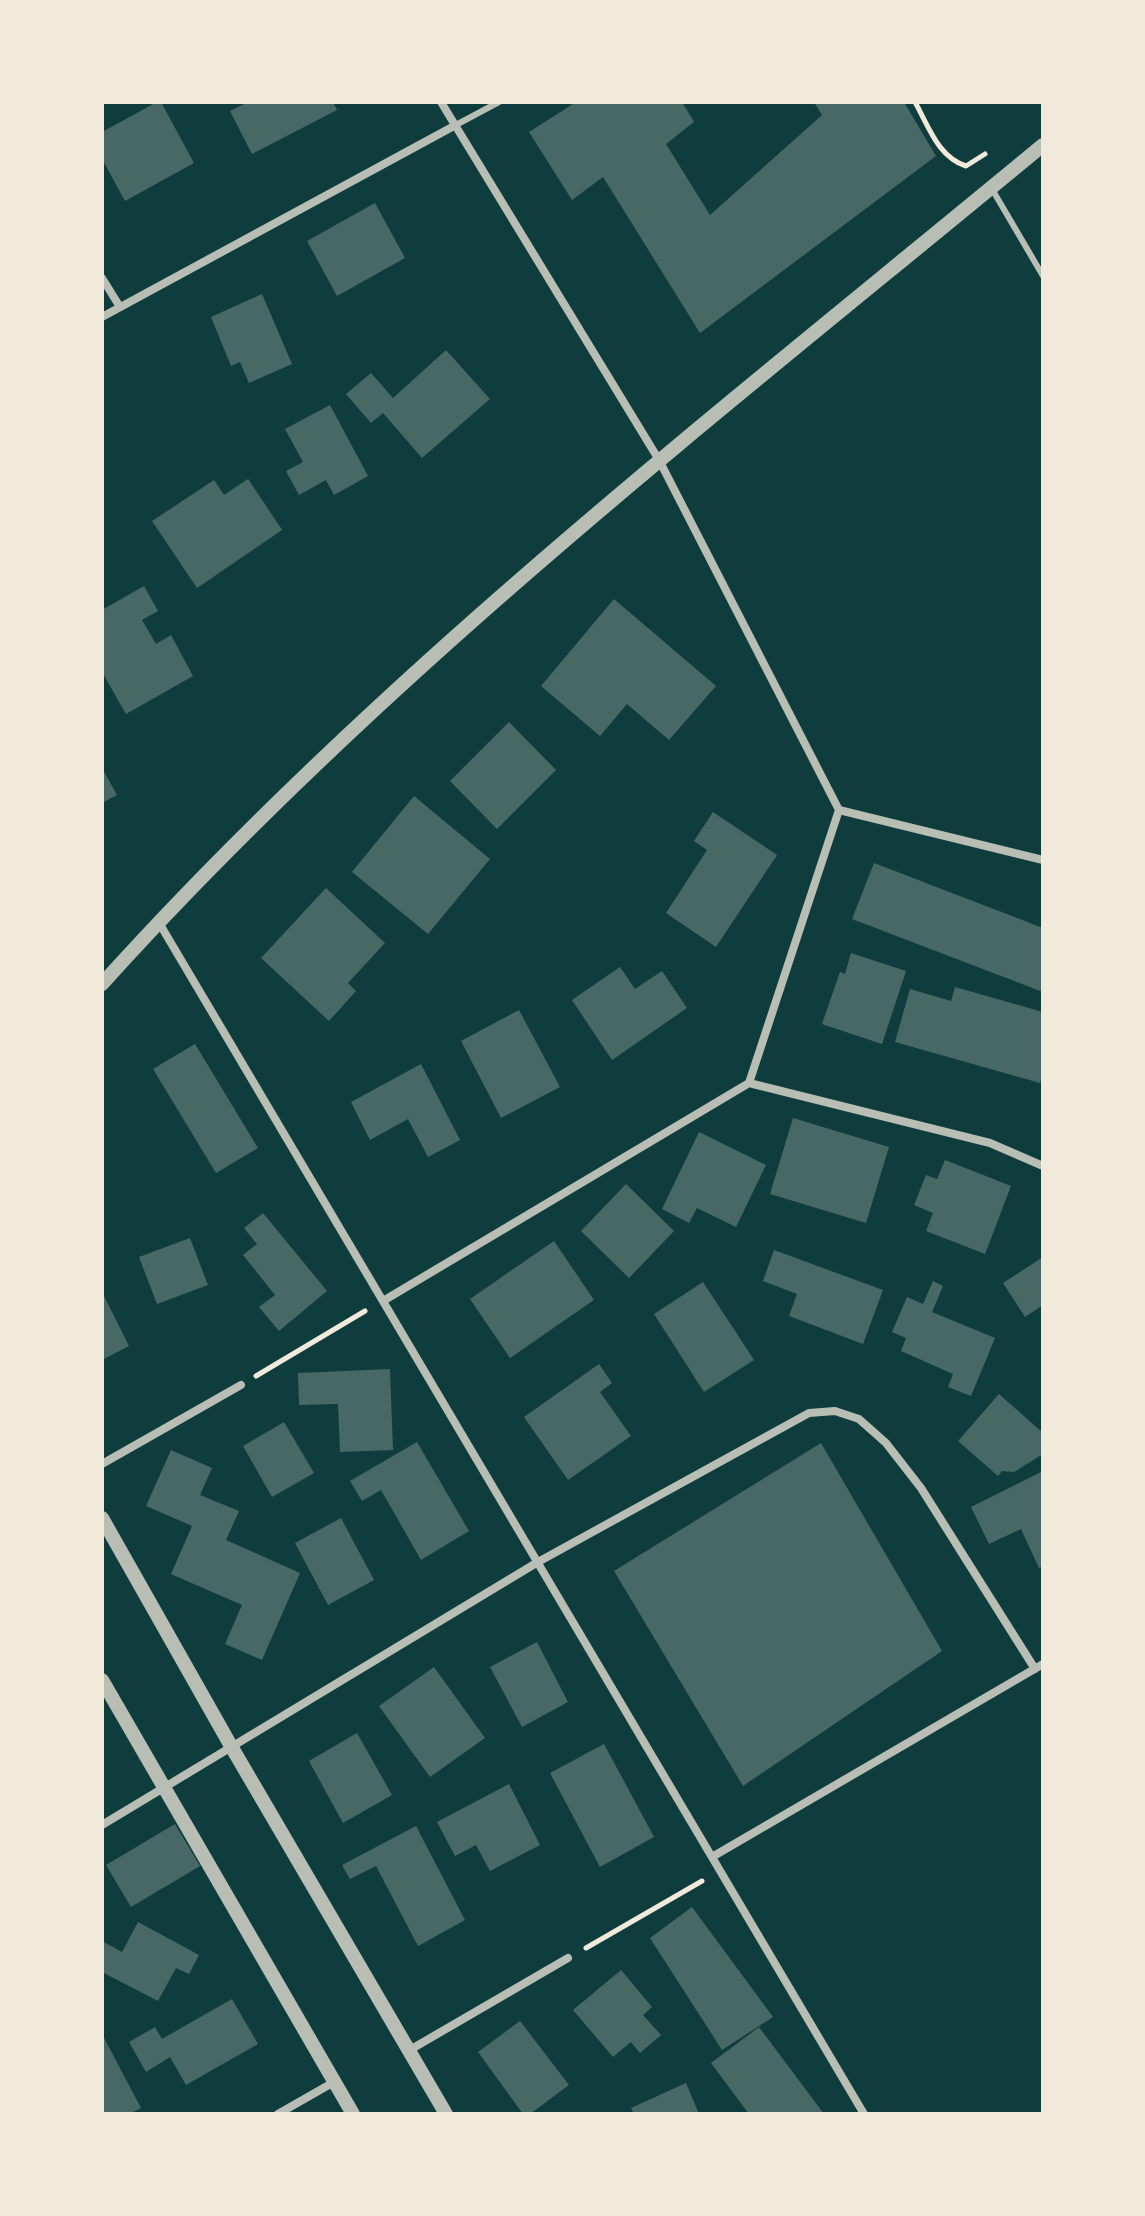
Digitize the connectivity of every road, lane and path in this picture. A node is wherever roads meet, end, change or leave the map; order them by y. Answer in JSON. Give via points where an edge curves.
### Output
{"nodes":[{"id":1,"x":441,"y":102,"type":"edge"},
{"id":2,"x":499,"y":102,"type":"edge"},
{"id":3,"x":915,"y":102,"type":"edge"},
{"id":4,"x":454,"y":126,"type":"junction"},
{"id":5,"x":1043,"y":145,"type":"edge"},
{"id":6,"x":985,"y":154,"type":"dead end"},
{"id":7,"x":992,"y":188,"type":"junction"},
{"id":8,"x":1043,"y":276,"type":"edge"},
{"id":9,"x":102,"y":278,"type":"edge"},
{"id":10,"x":120,"y":307,"type":"junction"},
{"id":11,"x":102,"y":317,"type":"edge"},
{"id":12,"x":659,"y":460,"type":"junction"},
{"id":13,"x":839,"y":810,"type":"junction"},
{"id":14,"x":1043,"y":860,"type":"edge"},
{"id":15,"x":158,"y":921,"type":"junction"},
{"id":16,"x":102,"y":984,"type":"edge"},
{"id":17,"x":749,"y":1083,"type":"junction"},
{"id":18,"x":1043,"y":1166,"type":"edge"},
{"id":19,"x":383,"y":1301,"type":"junction"},
{"id":20,"x":241,"y":1385,"type":"joint"},
{"id":21,"x":102,"y":1464,"type":"edge"},
{"id":22,"x":102,"y":1518,"type":"edge"},
{"id":23,"x":538,"y":1562,"type":"junction"},
{"id":24,"x":1039,"y":1667,"type":"edge"},
{"id":25,"x":102,"y":1680,"type":"edge"},
{"id":26,"x":231,"y":1746,"type":"junction"},
{"id":27,"x":165,"y":1788,"type":"junction"},
{"id":28,"x":102,"y":1825,"type":"edge"},
{"id":29,"x":712,"y":1857,"type":"junction"},
{"id":30,"x":720,"y":1870,"type":"junction"},
{"id":31,"x":568,"y":1958,"type":"joint"},
{"id":32,"x":408,"y":2051,"type":"junction"},
{"id":33,"x":334,"y":2082,"type":"junction"},
{"id":34,"x":278,"y":2114,"type":"edge"},
{"id":35,"x":353,"y":2114,"type":"edge"},
{"id":36,"x":446,"y":2114,"type":"edge"},
{"id":37,"x":864,"y":2114,"type":"edge"}],
"edges":[{"from":1,"to":4,"type":"street"},
{"from":2,"to":4,"type":"lane"},
{"from":3,"to":6,"type":"path","via":[[944,153],[955,162],[966,166]]},
{"from":4,"to":10,"type":"street"},
{"from":4,"to":12,"type":"street"},
{"from":5,"to":7,"type":"street"},
{"from":7,"to":8,"type":"lane"},
{"from":7,"to":12,"type":"street"},
{"from":9,"to":10,"type":"street"},
{"from":10,"to":11,"type":"street"},
{"from":12,"to":13,"type":"street"},
{"from":12,"to":15,"type":"street","via":[[356,727]]},
{"from":13,"to":14,"type":"street"},
{"from":13,"to":17,"type":"street"},
{"from":15,"to":16,"type":"street"},
{"from":15,"to":19,"type":"street"},
{"from":17,"to":18,"type":"street","via":[[990,1143]]},
{"from":17,"to":19,"type":"street"},
{"from":19,"to":20,"type":"path"},
{"from":19,"to":23,"type":"street"},
{"from":20,"to":21,"type":"street"},
{"from":22,"to":26,"type":"street"},
{"from":23,"to":24,"type":"street","via":[[809,1413],[835,1411],[859,1419],[886,1443]]},
{"from":23,"to":26,"type":"street"},
{"from":23,"to":29,"type":"street"},
{"from":24,"to":29,"type":"street"},
{"from":25,"to":27,"type":"street"},
{"from":26,"to":27,"type":"street"},
{"from":26,"to":32,"type":"street"},
{"from":27,"to":28,"type":"street"},
{"from":27,"to":33,"type":"street"},
{"from":29,"to":30,"type":"street"},
{"from":30,"to":31,"type":"path"},
{"from":30,"to":37,"type":"street"},
{"from":31,"to":32,"type":"street"},
{"from":32,"to":36,"type":"street"},
{"from":33,"to":34,"type":"street"},
{"from":33,"to":35,"type":"street"}]}
